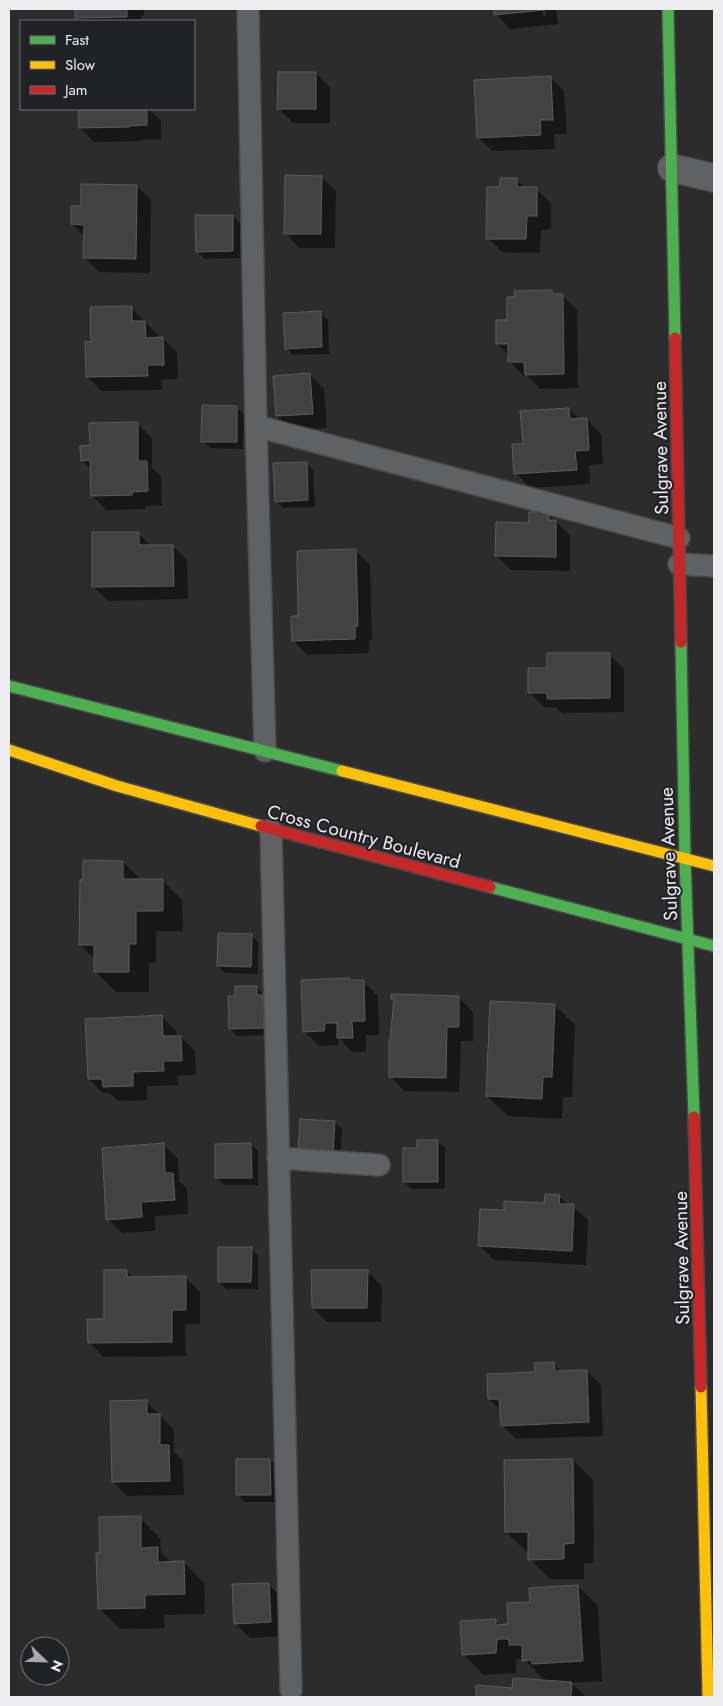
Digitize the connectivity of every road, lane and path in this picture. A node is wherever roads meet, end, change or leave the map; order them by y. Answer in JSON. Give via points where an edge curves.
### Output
{"nodes":[{"id":1,"x":248,"y":9,"type":"edge"},
{"id":2,"x":668,"y":9,"type":"edge"},
{"id":3,"x":672,"y":168,"type":"junction"},
{"id":4,"x":714,"y":178,"type":"edge"},
{"id":5,"x":256,"y":426,"type":"junction"},
{"id":6,"x":679,"y":538,"type":"junction"},
{"id":7,"x":679,"y":564,"type":"junction"},
{"id":8,"x":714,"y":566,"type":"edge"},
{"id":9,"x":9,"y":686,"type":"edge"},
{"id":10,"x":9,"y":750,"type":"edge"},
{"id":11,"x":265,"y":751,"type":"junction"},
{"id":12,"x":271,"y":830,"type":"junction"},
{"id":13,"x":685,"y":859,"type":"junction"},
{"id":14,"x":714,"y":866,"type":"edge"},
{"id":15,"x":688,"y":939,"type":"junction"},
{"id":16,"x":714,"y":946,"type":"edge"},
{"id":17,"x":278,"y":1158,"type":"junction"},
{"id":18,"x":379,"y":1164,"type":"dead end"},
{"id":19,"x":706,"y":1216,"type":"edge"},
{"id":20,"x":291,"y":1690,"type":"dead end"},
{"id":21,"x":708,"y":1697,"type":"edge"}],
"edges":[{"from":1,"to":5,"type":"lane"},
{"from":2,"to":3,"type":"street","name":"Sulgrave Avenue"},
{"from":3,"to":4,"type":"street"},
{"from":3,"to":6,"type":"street","name":"Sulgrave Avenue"},
{"from":5,"to":6,"type":"lane"},
{"from":5,"to":11,"type":"lane"},
{"from":6,"to":7,"type":"street","name":"Sulgrave Avenue"},
{"from":7,"to":8,"type":"lane"},
{"from":7,"to":13,"type":"street","name":"Sulgrave Avenue"},
{"from":9,"to":11,"type":"street"},
{"from":10,"to":12,"type":"street","name":"Cross Country Boulevard","via":[[117,786]]},
{"from":11,"to":13,"type":"street"},
{"from":12,"to":15,"type":"street","name":"Cross Country Boulevard"},
{"from":12,"to":17,"type":"lane"},
{"from":13,"to":14,"type":"street"},
{"from":13,"to":15,"type":"street","name":"Sulgrave Avenue"},
{"from":15,"to":16,"type":"street","name":"Cross Country Boulevard"},
{"from":15,"to":19,"type":"street","name":"Sulgrave Avenue"},
{"from":17,"to":18,"type":"lane"},
{"from":17,"to":20,"type":"lane"},
{"from":19,"to":21,"type":"street","name":"Sulgrave Avenue"}]}
